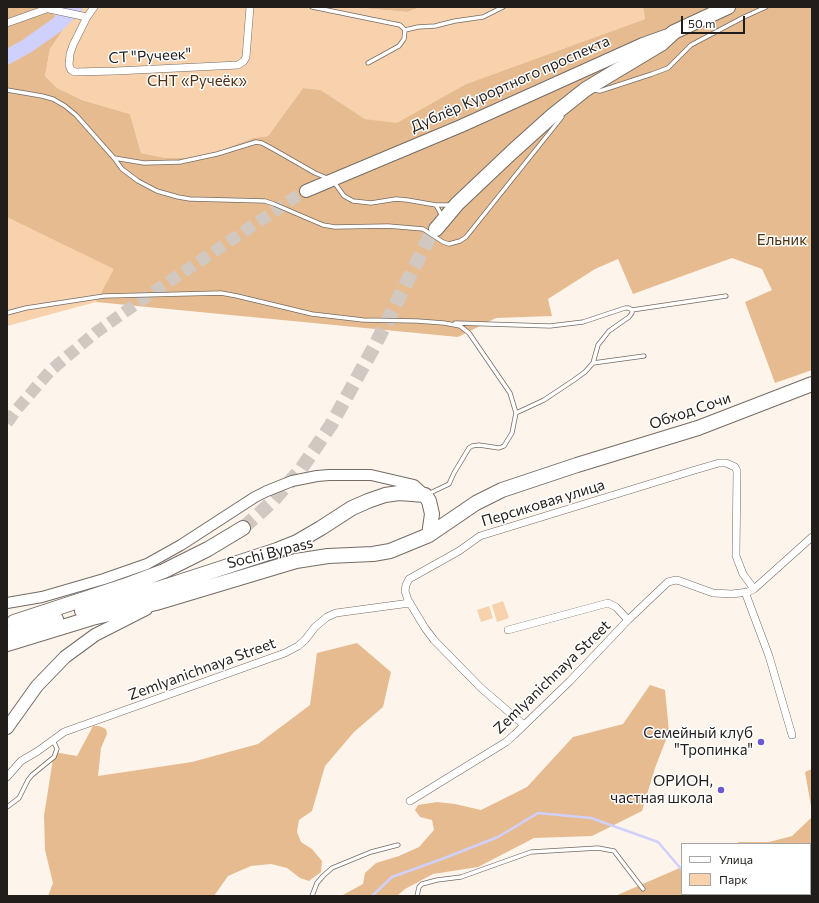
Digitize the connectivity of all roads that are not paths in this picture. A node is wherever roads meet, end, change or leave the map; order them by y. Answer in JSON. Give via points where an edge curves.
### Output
{"nodes":[{"id":1,"x":94,"y":7,"type":"edge"},
{"id":2,"x":250,"y":7,"type":"edge"},
{"id":3,"x":312,"y":7,"type":"edge"},
{"id":4,"x":503,"y":7,"type":"edge"},
{"id":5,"x":728,"y":7,"type":"edge"},
{"id":6,"x":766,"y":7,"type":"edge"},
{"id":7,"x":50,"y":8,"type":"edge"},
{"id":8,"x":87,"y":17,"type":"junction"},
{"id":9,"x":7,"y":23,"type":"edge"},
{"id":10,"x":405,"y":30,"type":"junction"},
{"id":11,"x":674,"y":32,"type":"junction"},
{"id":12,"x":368,"y":63,"type":"dead end"},
{"id":13,"x":586,"y":89,"type":"junction"},
{"id":14,"x":7,"y":90,"type":"edge"},
{"id":15,"x":567,"y":110,"type":"dead end"},
{"id":16,"x":563,"y":116,"type":"dead end"},
{"id":17,"x":114,"y":158,"type":"junction"},
{"id":18,"x":333,"y":180,"type":"junction"},
{"id":19,"x":306,"y":191,"type":"tunnel mouth"},
{"id":20,"x":457,"y":204,"type":"junction"},
{"id":21,"x":436,"y":205,"type":"junction"},
{"id":22,"x":440,"y":225,"type":"joint"},
{"id":23,"x":726,"y":296,"type":"dead end"},
{"id":24,"x":632,"y":310,"type":"junction"},
{"id":25,"x":7,"y":313,"type":"edge"},
{"id":26,"x":444,"y":323,"type":"junction"},
{"id":27,"x":644,"y":356,"type":"dead end"},
{"id":28,"x":593,"y":363,"type":"junction"},
{"id":29,"x":812,"y":384,"type":"edge"},
{"id":30,"x":516,"y":413,"type":"junction"},
{"id":31,"x":425,"y":495,"type":"junction"},
{"id":32,"x":244,"y":528,"type":"tunnel mouth"},
{"id":33,"x":429,"y":535,"type":"junction"},
{"id":34,"x":812,"y":538,"type":"edge"},
{"id":35,"x":754,"y":589,"type":"junction"},
{"id":36,"x":745,"y":592,"type":"junction"},
{"id":37,"x":7,"y":603,"type":"edge"},
{"id":38,"x":156,"y":603,"type":"junction"},
{"id":39,"x":410,"y":603,"type":"junction"},
{"id":40,"x":628,"y":620,"type":"junction"},
{"id":41,"x":7,"y":625,"type":"edge"},
{"id":42,"x":508,"y":630,"type":"dead end"},
{"id":43,"x":7,"y":634,"type":"edge"},
{"id":44,"x":23,"y":640,"type":"junction"},
{"id":45,"x":7,"y":644,"type":"edge"},
{"id":46,"x":7,"y":647,"type":"edge"},
{"id":47,"x":524,"y":725,"type":"junction"},
{"id":48,"x":7,"y":728,"type":"edge"},
{"id":49,"x":792,"y":735,"type":"dead end"},
{"id":50,"x":53,"y":740,"type":"junction"},
{"id":51,"x":7,"y":777,"type":"edge"},
{"id":52,"x":410,"y":801,"type":"dead end"},
{"id":53,"x":7,"y":807,"type":"edge"},
{"id":54,"x":398,"y":845,"type":"dead end"},
{"id":55,"x":643,"y":889,"type":"dead end"},
{"id":56,"x":312,"y":896,"type":"edge"},
{"id":57,"x":417,"y":896,"type":"edge"}],
"edges":[{"from":1,"to":8,"type":"street","name":"СТ \"Ручеек\""},
{"from":2,"to":8,"type":"street","name":"СТ \"Ручеек\"","via":[[246,57],[238,65],[75,72],[69,65],[70,54]]},
{"from":3,"to":10,"type":"lane","via":[[400,26]]},
{"from":4,"to":10,"type":"lane","via":[[483,17]]},
{"from":5,"to":11,"type":"highway","name":"Дублёр Курортного проспекта"},
{"from":6,"to":13,"type":"lane","via":[[691,45],[668,68],[600,91]]},
{"from":7,"to":8,"type":"street"},
{"from":7,"to":9,"type":"street"},
{"from":10,"to":12,"type":"lane","via":[[404,39],[398,46]]},
{"from":11,"to":13,"type":"highway","via":[[661,44]]},
{"from":11,"to":18,"type":"main road","name":"Дублёр Курортного проспекта"},
{"from":13,"to":15,"type":"lane"},
{"from":13,"to":20,"type":"highway","via":[[552,116]]},
{"from":14,"to":17,"type":"lane","via":[[53,99],[65,106]]},
{"from":16,"to":17,"type":"lane","via":[[466,237],[460,242],[449,244],[428,231],[417,228],[335,227],[265,201],[204,200],[158,192],[122,169]]},
{"from":17,"to":18,"type":"lane","via":[[144,163],[180,162],[256,142],[274,148],[315,173]]},
{"from":18,"to":19,"type":"main road","name":"Дублёр Курортного проспекта"},
{"from":18,"to":21,"type":"lane","via":[[344,196],[352,201],[372,203],[396,199]]},
{"from":20,"to":21,"type":"lane"},
{"from":20,"to":22,"type":"highway"},
{"from":21,"to":22,"type":"lane","via":[[440,211]]},
{"from":23,"to":24,"type":"lane"},
{"from":24,"to":26,"type":"lane","via":[[625,308],[583,322],[550,326]]},
{"from":24,"to":28,"type":"lane","via":[[630,317],[609,331],[598,345]]},
{"from":25,"to":26,"type":"lane","via":[[104,296],[221,293],[312,314],[363,320]]},
{"from":26,"to":30,"type":"lane","via":[[460,326],[469,334],[510,393]]},
{"from":27,"to":28,"type":"lane"},
{"from":28,"to":30,"type":"lane","via":[[585,372],[544,400]]},
{"from":29,"to":33,"type":"highway","name":"Обход Сочи","via":[[698,428],[502,490],[476,503]]},
{"from":30,"to":31,"type":"lane","via":[[512,433],[504,446],[472,446],[449,484]]},
{"from":31,"to":33,"type":"highway","via":[[432,514]]},
{"from":31,"to":37,"type":"street","via":[[414,485],[372,475],[329,475],[292,481],[255,497],[166,554],[136,568],[42,597]]},
{"from":31,"to":43,"type":"highway","via":[[385,495],[352,508],[322,528],[277,550]]},
{"from":32,"to":41,"type":"highway","via":[[164,571]]},
{"from":33,"to":38,"type":"highway","name":"Sochi Bypass","via":[[404,546],[373,554],[328,556],[296,561]]},
{"from":34,"to":35,"type":"street","name":"Zemlyanichnaya Street"},
{"from":35,"to":36,"type":"street","name":"Zemlyanichnaya Street"},
{"from":35,"to":39,"type":"street","name":"Персиковая улица","via":[[743,574],[736,556],[737,471],[731,465],[719,463],[480,536],[409,579],[405,591]]},
{"from":36,"to":40,"type":"street","name":"Zemlyanichnaya Street","via":[[713,593],[672,580]]},
{"from":36,"to":49,"type":"street","via":[[769,656]]},
{"from":38,"to":44,"type":"highway","name":"Sochi Bypass","via":[[92,618]]},
{"from":38,"to":48,"type":"main road","via":[[95,636],[65,658],[37,686]]},
{"from":39,"to":47,"type":"street","name":"Персиковая улица","via":[[434,640],[481,688]]},
{"from":39,"to":50,"type":"street","name":"Zemlyanichnaya Street","via":[[336,613],[320,622],[305,640],[286,653],[79,726]]},
{"from":40,"to":42,"type":"street","name":"Zemlyanichnaya Street","via":[[616,607],[608,603]]},
{"from":40,"to":47,"type":"street","name":"Zemlyanichnaya Street"},
{"from":44,"to":45,"type":"highway","name":"Sochi Bypass"},
{"from":44,"to":46,"type":"street"},
{"from":47,"to":52,"type":"street","name":"Zemlyanichnaya Street","via":[[506,742]]},
{"from":50,"to":51,"type":"street","name":"Zemlyanichnaya Street","via":[[21,761]]},
{"from":50,"to":53,"type":"lane","via":[[57,749],[54,757],[32,775],[19,798]]},
{"from":54,"to":56,"type":"lane","via":[[371,852],[332,868],[320,880]]},
{"from":55,"to":57,"type":"lane","via":[[614,851],[598,848],[530,852],[461,877],[422,884]]}]}
